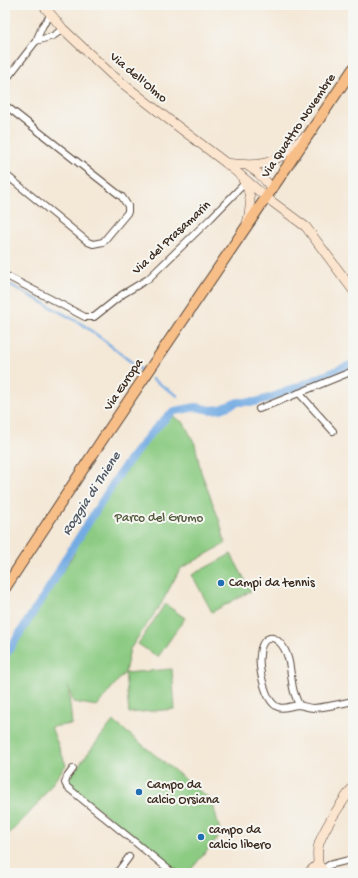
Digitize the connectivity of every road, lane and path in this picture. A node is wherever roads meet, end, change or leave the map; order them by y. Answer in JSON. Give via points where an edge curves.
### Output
{"nodes":[{"id":1,"x":43,"y":5,"type":"edge"},
{"id":2,"x":51,"y":15,"type":"junction"},
{"id":3,"x":63,"y":29,"type":"junction"},
{"id":4,"x":36,"y":41,"type":"junction"},
{"id":5,"x":353,"y":69,"type":"edge"},
{"id":6,"x":5,"y":82,"type":"edge"},
{"id":7,"x":5,"y":105,"type":"edge"},
{"id":8,"x":312,"y":130,"type":"junction"},
{"id":9,"x":226,"y":163,"type":"junction"},
{"id":10,"x":248,"y":166,"type":"junction"},
{"id":11,"x":5,"y":174,"type":"edge"},
{"id":12,"x":238,"y":174,"type":"junction"},
{"id":13,"x":245,"y":183,"type":"junction"},
{"id":14,"x":270,"y":194,"type":"junction"},
{"id":15,"x":246,"y":229,"type":"junction"},
{"id":16,"x":5,"y":275,"type":"edge"},
{"id":17,"x":353,"y":290,"type":"edge"},
{"id":18,"x":353,"y":371,"type":"edge"},
{"id":19,"x":299,"y":393,"type":"junction"},
{"id":20,"x":259,"y":409,"type":"dead end"},
{"id":21,"x":334,"y":431,"type":"dead end"},
{"id":22,"x":5,"y":588,"type":"edge"},
{"id":23,"x":353,"y":701,"type":"edge"},
{"id":24,"x":299,"y":705,"type":"junction"},
{"id":25,"x":73,"y":769,"type":"dead end"},
{"id":26,"x":353,"y":788,"type":"edge"},
{"id":27,"x":129,"y":857,"type":"dead end"},
{"id":28,"x":353,"y":859,"type":"edge"},
{"id":29,"x":322,"y":869,"type":"edge"},
{"id":30,"x":117,"y":873,"type":"edge"},
{"id":31,"x":174,"y":873,"type":"edge"},
{"id":32,"x":308,"y":873,"type":"edge"}],
"edges":[{"from":1,"to":2,"type":"main road","name":"Via dell'Olmo"},
{"from":2,"to":3,"type":"main road","name":"Via dell'Olmo"},
{"from":2,"to":4,"type":"street"},
{"from":3,"to":4,"type":"street","via":[[53,36]]},
{"from":3,"to":9,"type":"main road","name":"Via dell'Olmo","via":[[112,75]]},
{"from":4,"to":6,"type":"street"},
{"from":5,"to":8,"type":"main road","name":"Via Quattro Novembre"},
{"from":7,"to":11,"type":"street","via":[[122,197],[128,206],[128,212],[103,242],[93,244]]},
{"from":8,"to":10,"type":"main road","name":"Via dell'Olmo","via":[[278,158],[267,164]]},
{"from":8,"to":14,"type":"main road","name":"Via Quattro Novembre"},
{"from":9,"to":10,"type":"main road","name":"Via dell'Olmo"},
{"from":9,"to":12,"type":"main road","name":"Via dell'Olmo"},
{"from":10,"to":14,"type":"main road","name":"Via dell'Olmo","via":[[267,181]]},
{"from":12,"to":13,"type":"main road","name":"Via dell'Olmo"},
{"from":12,"to":14,"type":"main road","name":"Via dell'Olmo"},
{"from":13,"to":15,"type":"main road","name":"Via dell'Olmo","via":[[250,210]]},
{"from":13,"to":16,"type":"street","name":"Via del Prasamarin","via":[[148,279],[123,294],[94,317],[85,317]]},
{"from":14,"to":15,"type":"main road","name":"Via Europa"},
{"from":14,"to":17,"type":"main road","via":[[306,227]]},
{"from":15,"to":22,"type":"main road","name":"Via Europa"},
{"from":18,"to":19,"type":"street"},
{"from":19,"to":20,"type":"street"},
{"from":19,"to":21,"type":"street"},
{"from":23,"to":24,"type":"street","via":[[313,708]]},
{"from":24,"to":24,"type":"street","via":[[285,650],[275,639],[266,640],[261,646],[259,658],[262,681],[268,698],[276,707]]},
{"from":25,"to":31,"type":"street","via":[[67,777],[67,787]]},
{"from":26,"to":29,"type":"main road","via":[[323,834],[318,849]]},
{"from":27,"to":30,"type":"street"},
{"from":28,"to":29,"type":"street"},
{"from":29,"to":32,"type":"main road"}]}
